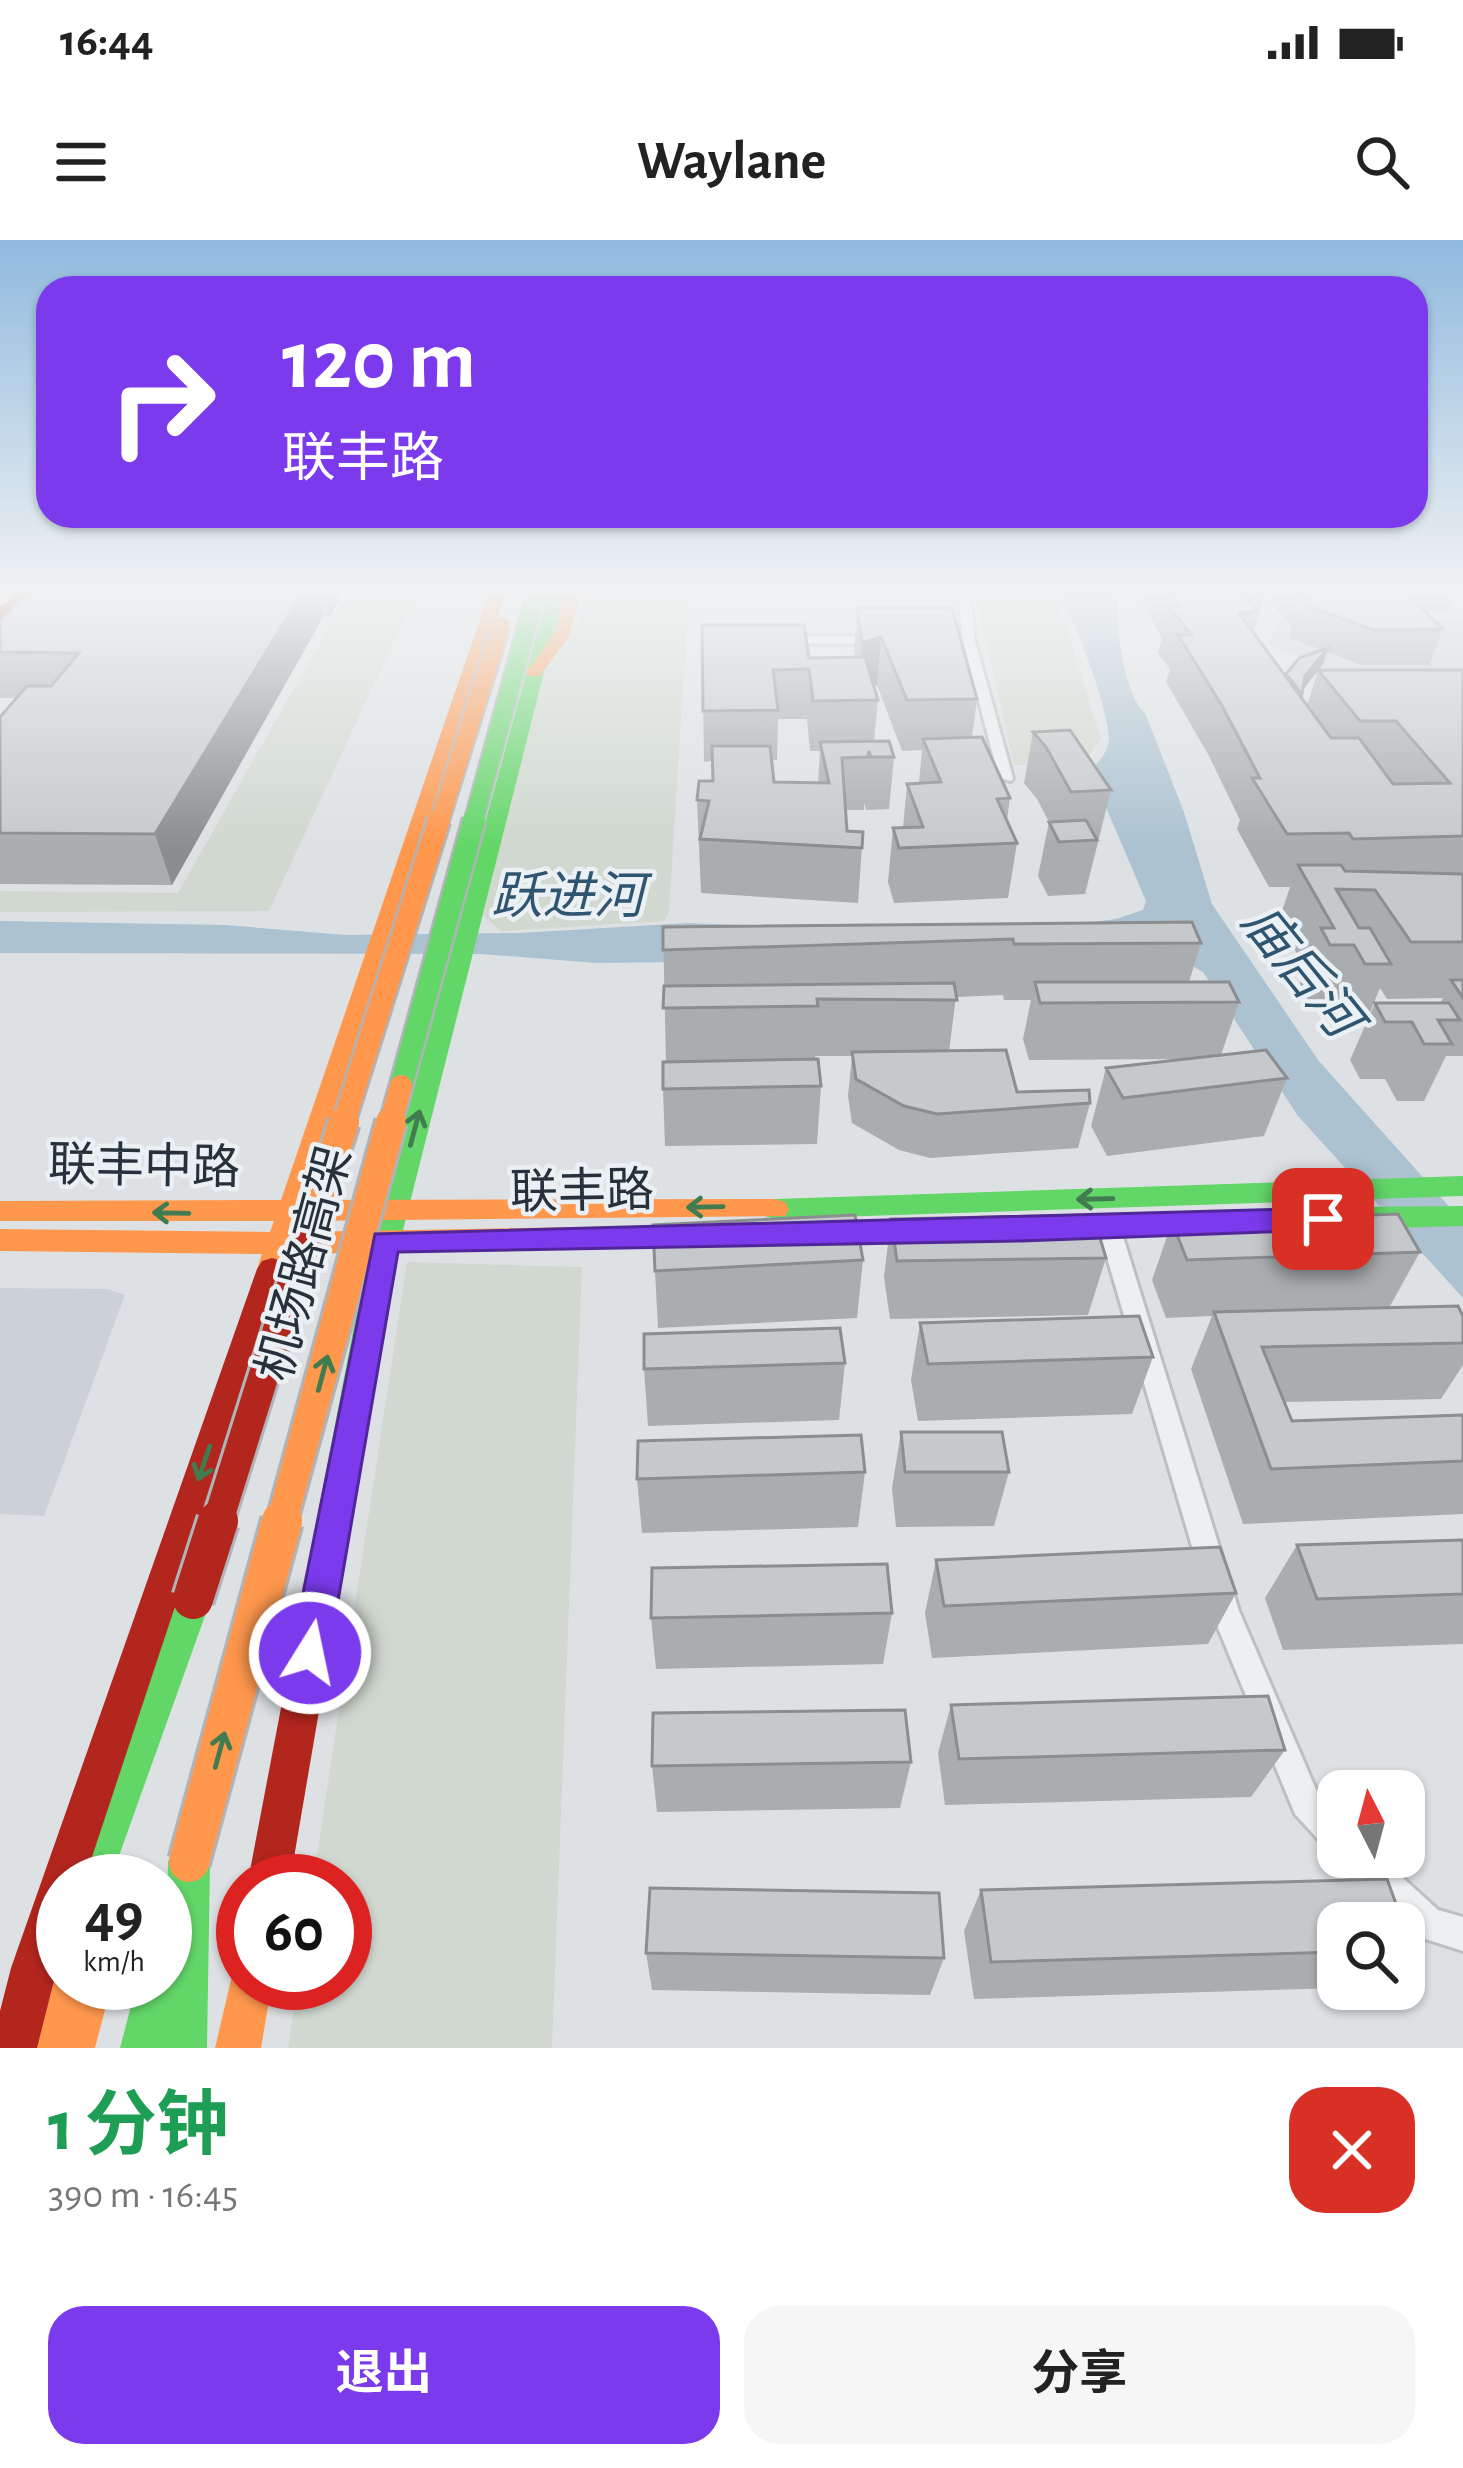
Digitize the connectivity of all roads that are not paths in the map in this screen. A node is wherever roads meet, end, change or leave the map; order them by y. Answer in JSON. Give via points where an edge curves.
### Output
{"nodes":[{"id":1,"x":469,"y":677,"type":"edge"},
{"id":2,"x":485,"y":677,"type":"edge"},
{"id":3,"x":513,"y":677,"type":"edge"},
{"id":4,"x":533,"y":677,"type":"edge"},
{"id":5,"x":979,"y":677,"type":"edge"},
{"id":6,"x":1006,"y":778,"type":"edge"},
{"id":7,"x":1463,"y":1186,"type":"edge"},
{"id":8,"x":0,"y":1211,"type":"edge"},
{"id":9,"x":392,"y":1214,"type":"junction"},
{"id":10,"x":288,"y":1215,"type":"junction"},
{"id":11,"x":1463,"y":1216,"type":"edge"},
{"id":12,"x":1109,"y":1227,"type":"junction"},
{"id":13,"x":1021,"y":1231,"type":"edge"},
{"id":14,"x":950,"y":1232,"type":"edge"},
{"id":15,"x":0,"y":1240,"type":"edge"},
{"id":16,"x":385,"y":1242,"type":"junction"},
{"id":17,"x":278,"y":1243,"type":"junction"},
{"id":18,"x":194,"y":1599,"type":"junction"},
{"id":19,"x":1317,"y":1815,"type":"edge"},
{"id":20,"x":98,"y":1854,"type":"edge"},
{"id":21,"x":124,"y":1854,"type":"edge"},
{"id":22,"x":191,"y":1854,"type":"edge"},
{"id":23,"x":274,"y":1854,"type":"edge"},
{"id":24,"x":1379,"y":1878,"type":"edge"},
{"id":25,"x":1463,"y":1934,"type":"edge"},
{"id":26,"x":40,"y":2010,"type":"edge"},
{"id":27,"x":83,"y":2010,"type":"edge"},
{"id":28,"x":152,"y":2010,"type":"edge"},
{"id":29,"x":185,"y":2010,"type":"edge"},
{"id":30,"x":245,"y":2010,"type":"edge"},
{"id":31,"x":14,"y":2048,"type":"edge"},
{"id":32,"x":26,"y":2048,"type":"edge"},
{"id":33,"x":72,"y":2048,"type":"edge"},
{"id":34,"x":143,"y":2048,"type":"edge"},
{"id":35,"x":184,"y":2048,"type":"edge"},
{"id":36,"x":238,"y":2048,"type":"edge"}],
"edges":[{"from":1,"to":10,"type":"main road"},
{"from":2,"to":18,"type":"main road","name":"机场路高架","bridge":true},
{"from":22,"to":3,"type":"main road","name":"机场路高架","one_way":true,"bridge":true},
{"from":9,"to":4,"type":"main road","one_way":true},
{"from":5,"to":6,"type":"street"},
{"from":7,"to":9,"type":"main road","name":"联丰路","one_way":true},
{"from":10,"to":8,"type":"main road","name":"联丰中路","one_way":true},
{"from":9,"to":10,"type":"main road","name":"联丰路"},
{"from":9,"to":16,"type":"main road"},
{"from":10,"to":17,"type":"main road"},
{"from":11,"to":12,"type":"main road"},
{"from":12,"to":13,"type":"main road"},
{"from":12,"to":19,"type":"street","via":[[1225,1610]]},
{"from":14,"to":16,"type":"main road","name":"联丰路"},
{"from":15,"to":17,"type":"main road","name":"联丰中路"},
{"from":16,"to":17,"type":"main road","name":"联丰路"},
{"from":16,"to":23,"type":"main road"},
{"from":17,"to":31,"type":"main road","one_way":true,"via":[[33,1968]]},
{"from":18,"to":20,"type":"main road"},
{"from":18,"to":21,"type":"main road","name":"机场路高架"},
{"from":24,"to":25,"type":"street","via":[[1428,1924]]},
{"from":26,"to":32,"type":"main road"},
{"from":27,"to":33,"type":"main road"},
{"from":28,"to":34,"type":"main road"},
{"from":29,"to":35,"type":"main road"},
{"from":30,"to":36,"type":"main road"}]}
